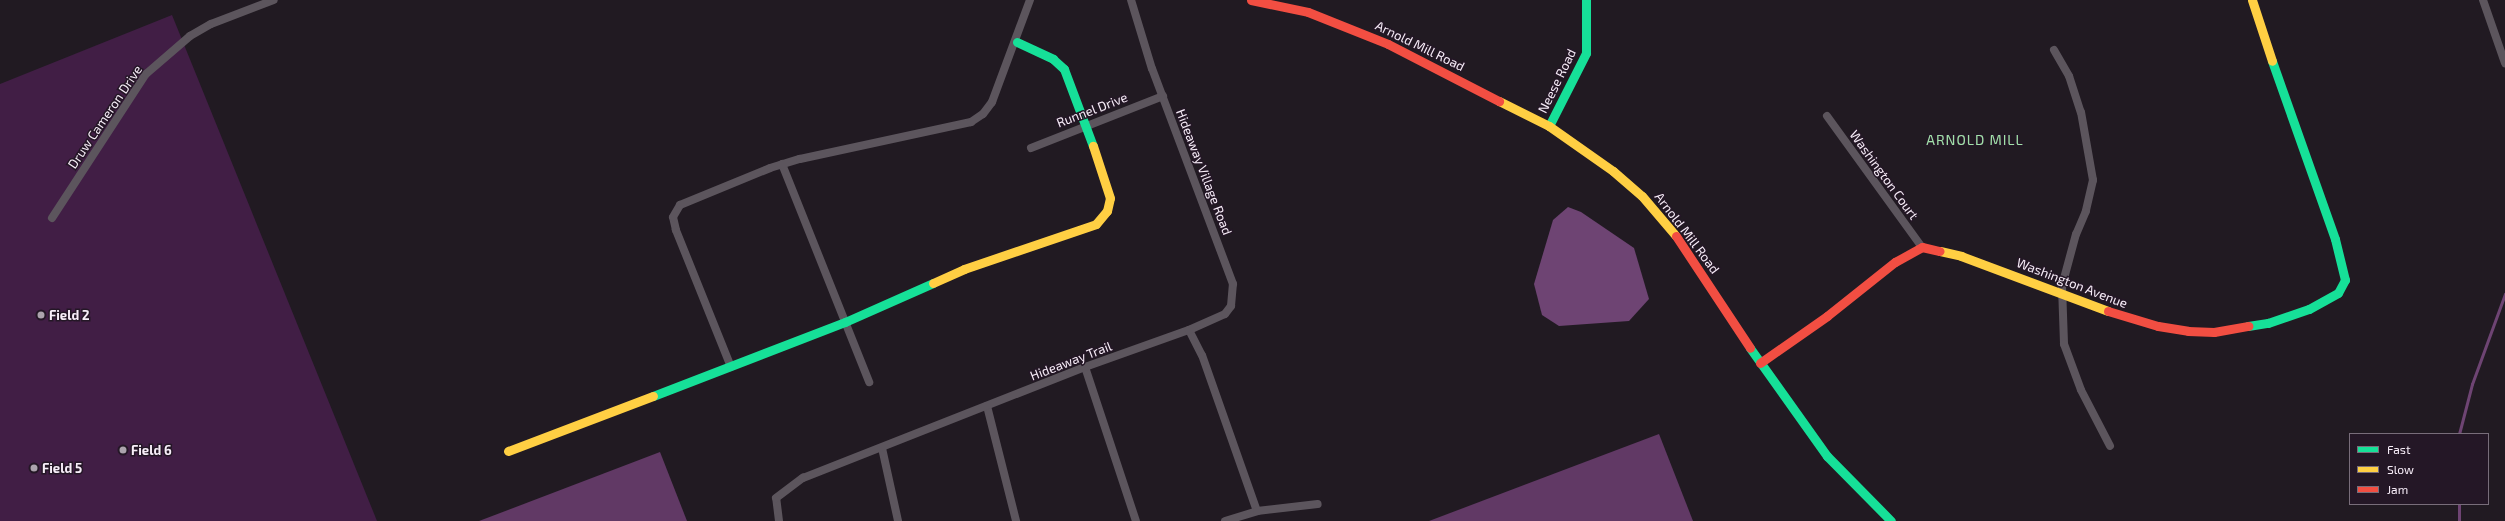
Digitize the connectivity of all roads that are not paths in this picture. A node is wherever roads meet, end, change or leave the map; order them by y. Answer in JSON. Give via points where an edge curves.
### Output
{"nodes":[{"id":1,"x":274,"y":0,"type":"edge"},
{"id":2,"x":1030,"y":0,"type":"edge"},
{"id":3,"x":1131,"y":0,"type":"edge"},
{"id":4,"x":1251,"y":0,"type":"edge"},
{"id":5,"x":1586,"y":0,"type":"edge"},
{"id":6,"x":2252,"y":0,"type":"edge"},
{"id":7,"x":2483,"y":0,"type":"edge"},
{"id":8,"x":1266,"y":1,"type":"edge"},
{"id":9,"x":1016,"y":42,"type":"junction"},
{"id":10,"x":2054,"y":50,"type":"dead end"},
{"id":11,"x":2505,"y":63,"type":"edge"},
{"id":12,"x":1163,"y":96,"type":"junction"},
{"id":13,"x":1827,"y":116,"type":"dead end"},
{"id":14,"x":1086,"y":124,"type":"junction"},
{"id":15,"x":1549,"y":126,"type":"junction"},
{"id":16,"x":1031,"y":148,"type":"dead end"},
{"id":17,"x":782,"y":164,"type":"junction"},
{"id":18,"x":52,"y":218,"type":"dead end"},
{"id":19,"x":1922,"y":247,"type":"junction"},
{"id":20,"x":2062,"y":294,"type":"junction"},
{"id":21,"x":845,"y":322,"type":"junction"},
{"id":22,"x":1189,"y":330,"type":"junction"},
{"id":23,"x":1760,"y":363,"type":"junction"},
{"id":24,"x":731,"y":367,"type":"junction"},
{"id":25,"x":1085,"y":367,"type":"junction"},
{"id":26,"x":869,"y":382,"type":"dead end"},
{"id":27,"x":987,"y":406,"type":"junction"},
{"id":28,"x":2110,"y":446,"type":"dead end"},
{"id":29,"x":882,"y":448,"type":"junction"},
{"id":30,"x":508,"y":451,"type":"dead end"},
{"id":31,"x":1318,"y":504,"type":"dead end"},
{"id":32,"x":1257,"y":511,"type":"junction"},
{"id":33,"x":779,"y":521,"type":"edge"},
{"id":34,"x":898,"y":521,"type":"edge"},
{"id":35,"x":1016,"y":521,"type":"edge"},
{"id":36,"x":1136,"y":521,"type":"edge"},
{"id":37,"x":1225,"y":521,"type":"edge"},
{"id":38,"x":1891,"y":521,"type":"edge"}],
"edges":[{"from":1,"to":18,"type":"street","name":"Druw Cameron Drive","via":[[211,24],[190,36],[146,74]]},
{"from":2,"to":9,"type":"street"},
{"from":3,"to":12,"type":"street","name":"Hideaway Village Road"},
{"from":4,"to":8,"type":"street","name":"Arnold Mill Road"},
{"from":5,"to":15,"type":"street","name":"Neese Road","via":[[1586,54]]},
{"from":6,"to":20,"type":"street","name":"Washington Avenue","via":[[2336,239],[2344,271],[2342,287],[2331,298],[2286,318],[2214,332],[2158,326]]},
{"from":7,"to":11,"type":"street"},
{"from":8,"to":15,"type":"street","name":"Arnold Mill Road","via":[[1308,12],[1370,36]]},
{"from":9,"to":14,"type":"street","via":[[1052,59],[1064,69]]},
{"from":9,"to":17,"type":"street","via":[[992,102],[983,114],[971,122]]},
{"from":10,"to":20,"type":"street","via":[[2068,76],[2082,112],[2093,180],[2086,211],[2064,275]]},
{"from":12,"to":14,"type":"street","name":"Runnel Drive"},
{"from":12,"to":22,"type":"street","name":"Hideaway Village Road","via":[[1234,284],[1231,306],[1225,314]]},
{"from":13,"to":19,"type":"street","name":"Washington Court"},
{"from":14,"to":16,"type":"street","name":"Runnel Drive"},
{"from":14,"to":21,"type":"street","via":[[1110,198],[1107,211],[1096,224],[964,269]]},
{"from":15,"to":23,"type":"street","name":"Arnold Mill Road","via":[[1613,171],[1658,212],[1694,260]]},
{"from":17,"to":21,"type":"street"},
{"from":17,"to":24,"type":"street","via":[[680,205],[673,216]]},
{"from":19,"to":20,"type":"street","name":"Washington Avenue","via":[[1961,256]]},
{"from":19,"to":23,"type":"street","via":[[1895,262],[1827,316]]},
{"from":20,"to":28,"type":"street","via":[[2064,344],[2084,396]]},
{"from":21,"to":24,"type":"street"},
{"from":21,"to":26,"type":"street"},
{"from":22,"to":25,"type":"street","name":"Hideaway Trail"},
{"from":22,"to":32,"type":"street","via":[[1202,355]]},
{"from":23,"to":38,"type":"street","name":"Arnold Mill Road","via":[[1827,456]]},
{"from":24,"to":30,"type":"street"},
{"from":25,"to":27,"type":"street","name":"Hideaway Trail"},
{"from":25,"to":36,"type":"street"},
{"from":27,"to":29,"type":"street","name":"Hideaway Trail"},
{"from":27,"to":35,"type":"street"},
{"from":29,"to":33,"type":"street","name":"Hideaway Trail","via":[[803,478],[787,488],[776,498]]},
{"from":29,"to":34,"type":"street"},
{"from":31,"to":32,"type":"street"},
{"from":32,"to":37,"type":"street"}]}
